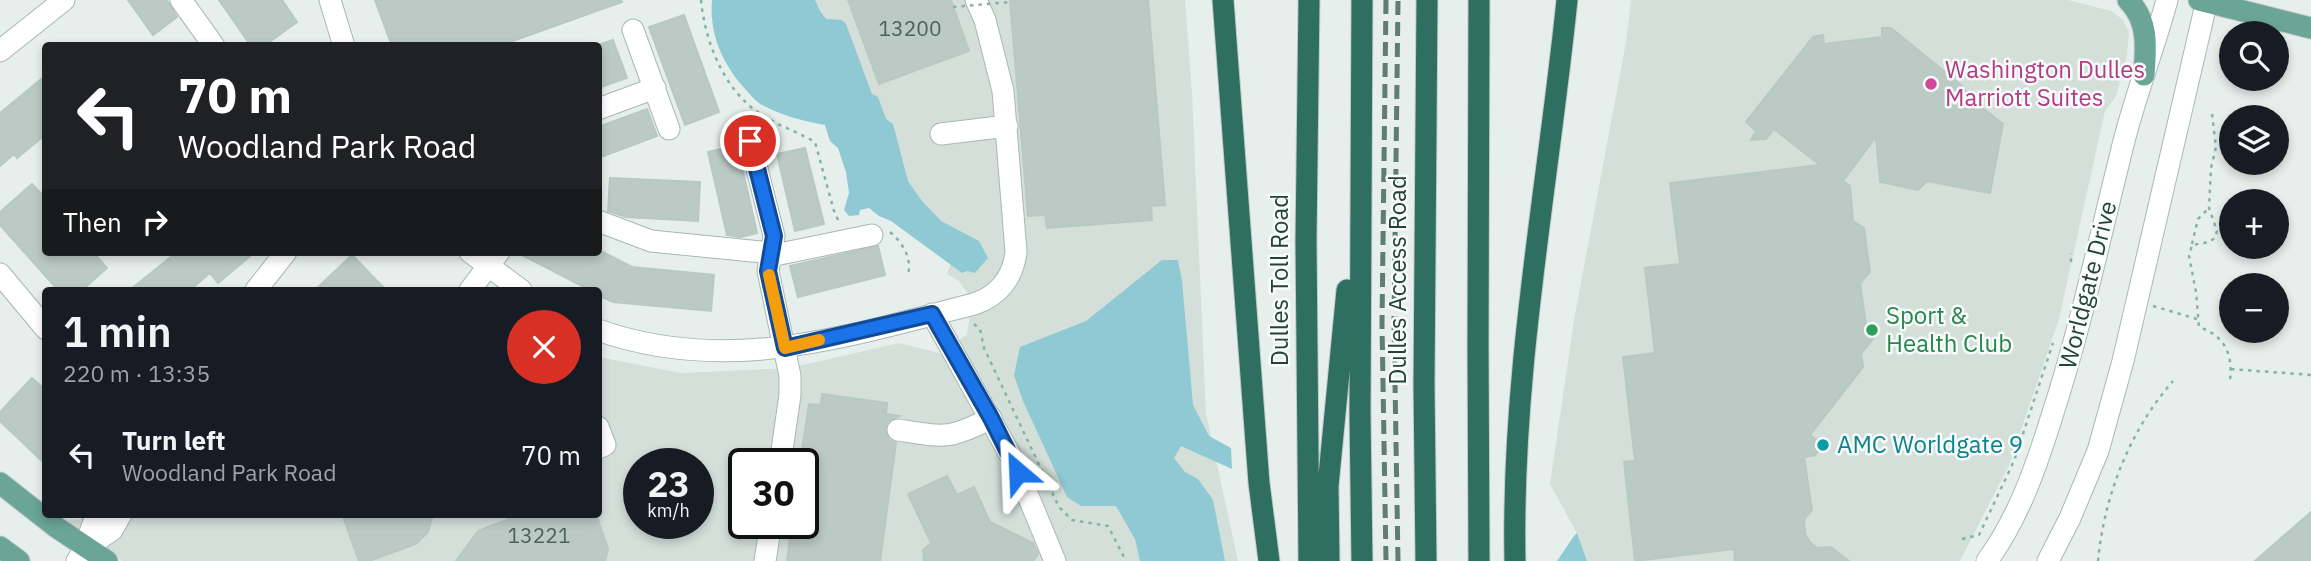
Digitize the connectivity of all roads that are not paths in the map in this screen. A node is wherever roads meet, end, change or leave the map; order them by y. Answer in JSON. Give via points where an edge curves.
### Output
{"nodes":[{"id":1,"x":181,"y":0,"type":"edge"},
{"id":2,"x":330,"y":0,"type":"edge"},
{"id":3,"x":976,"y":0,"type":"edge"},
{"id":4,"x":1223,"y":0,"type":"edge"},
{"id":5,"x":1310,"y":0,"type":"edge"},
{"id":6,"x":1362,"y":0,"type":"edge"},
{"id":7,"x":1427,"y":0,"type":"edge"},
{"id":8,"x":1479,"y":0,"type":"edge"},
{"id":9,"x":1567,"y":0,"type":"edge"},
{"id":10,"x":2129,"y":0,"type":"edge"},
{"id":11,"x":2166,"y":0,"type":"edge"},
{"id":12,"x":2204,"y":1,"type":"edge"},
{"id":13,"x":53,"y":3,"type":"edge"},
{"id":14,"x":2311,"y":28,"type":"edge"},
{"id":15,"x":633,"y":30,"type":"dead end"},
{"id":16,"x":211,"y":42,"type":"edge"},
{"id":17,"x":337,"y":42,"type":"edge"},
{"id":18,"x":0,"y":51,"type":"edge"},
{"id":19,"x":2144,"y":75,"type":"junction"},
{"id":20,"x":654,"y":88,"type":"junction"},
{"id":21,"x":602,"y":108,"type":"edge"},
{"id":22,"x":1361,"y":114,"type":"junction"},
{"id":23,"x":1007,"y":126,"type":"junction"},
{"id":24,"x":669,"y":129,"type":"dead end"},
{"id":25,"x":941,"y":134,"type":"dead end"},
{"id":26,"x":750,"y":141,"type":"dead end"},
{"id":27,"x":602,"y":223,"type":"edge"},
{"id":28,"x":878,"y":232,"type":"road end"},
{"id":29,"x":771,"y":253,"type":"junction"},
{"id":30,"x":283,"y":256,"type":"edge"},
{"id":31,"x":494,"y":260,"type":"edge"},
{"id":32,"x":0,"y":274,"type":"edge"},
{"id":33,"x":258,"y":287,"type":"edge"},
{"id":34,"x":472,"y":287,"type":"edge"},
{"id":35,"x":518,"y":287,"type":"edge"},
{"id":36,"x":932,"y":314,"type":"junction"},
{"id":37,"x":42,"y":324,"type":"edge"},
{"id":38,"x":602,"y":336,"type":"edge"},
{"id":39,"x":785,"y":348,"type":"junction"},
{"id":40,"x":991,"y":418,"type":"junction"},
{"id":41,"x":898,"y":430,"type":"dead end"},
{"id":42,"x":782,"y":448,"type":"edge"},
{"id":43,"x":0,"y":483,"type":"edge"},
{"id":44,"x":96,"y":518,"type":"edge"},
{"id":45,"x":119,"y":518,"type":"edge"},
{"id":46,"x":768,"y":539,"type":"edge"},
{"id":47,"x":0,"y":547,"type":"edge"},
{"id":48,"x":82,"y":554,"type":"edge"},
{"id":49,"x":19,"y":561,"type":"edge"},
{"id":50,"x":107,"y":561,"type":"edge"},
{"id":51,"x":765,"y":561,"type":"edge"},
{"id":52,"x":1055,"y":561,"type":"edge"},
{"id":53,"x":1269,"y":561,"type":"edge"},
{"id":54,"x":1308,"y":561,"type":"edge"},
{"id":55,"x":1328,"y":561,"type":"edge"},
{"id":56,"x":1362,"y":561,"type":"edge"},
{"id":57,"x":1426,"y":561,"type":"edge"},
{"id":58,"x":1479,"y":561,"type":"edge"},
{"id":59,"x":1515,"y":561,"type":"edge"},
{"id":60,"x":1987,"y":561,"type":"edge"},
{"id":61,"x":2048,"y":561,"type":"edge"}],
"edges":[{"from":1,"to":16,"type":"street"},
{"from":2,"to":17,"type":"street"},
{"from":3,"to":23,"type":"street","via":[[1002,82]]},
{"from":4,"to":53,"type":"highway","via":[[1257,461]]},
{"from":5,"to":54,"type":"highway","name":"Dulles Toll Road"},
{"from":6,"to":22,"type":"highway","name":"Dulles Access Road"},
{"from":7,"to":57,"type":"highway","name":"Dulles Access Road"},
{"from":8,"to":58,"type":"highway"},
{"from":9,"to":59,"type":"highway","via":[[1522,386]]},
{"from":10,"to":19,"type":"main road","via":[[2144,24]]},
{"from":11,"to":19,"type":"street","name":"Worldgate Drive"},
{"from":12,"to":14,"type":"main road"},
{"from":12,"to":61,"type":"street","name":"Worldgate Drive","via":[[2123,361],[2098,451]]},
{"from":13,"to":18,"type":"street"},
{"from":15,"to":20,"type":"street"},
{"from":19,"to":60,"type":"street","name":"Worldgate Drive","via":[[2071,355],[2033,477]]},
{"from":20,"to":21,"type":"street"},
{"from":20,"to":24,"type":"street"},
{"from":22,"to":55,"type":"highway","via":[[1328,486]]},
{"from":22,"to":56,"type":"highway","name":"Dulles Access Road"},
{"from":23,"to":25,"type":"street"},
{"from":23,"to":36,"type":"street","via":[[1020,208],[1012,270],[1003,285],[982,301]]},
{"from":26,"to":29,"type":"street","via":[[774,236]]},
{"from":27,"to":29,"type":"street","via":[[651,241]]},
{"from":28,"to":29,"type":"street"},
{"from":29,"to":39,"type":"street","via":[[768,271]]},
{"from":30,"to":33,"type":"street"},
{"from":31,"to":34,"type":"street"},
{"from":31,"to":35,"type":"street"},
{"from":32,"to":37,"type":"street"},
{"from":36,"to":39,"type":"street"},
{"from":36,"to":40,"type":"street"},
{"from":38,"to":39,"type":"street","via":[[696,351]]},
{"from":39,"to":42,"type":"street","via":[[791,386]]},
{"from":40,"to":41,"type":"street","via":[[946,436]]},
{"from":40,"to":52,"type":"street"},
{"from":43,"to":48,"type":"main road"},
{"from":44,"to":48,"type":"street"},
{"from":45,"to":48,"type":"street","via":[[112,530]]},
{"from":46,"to":51,"type":"street"},
{"from":47,"to":49,"type":"main road"},
{"from":48,"to":50,"type":"main road"}]}
